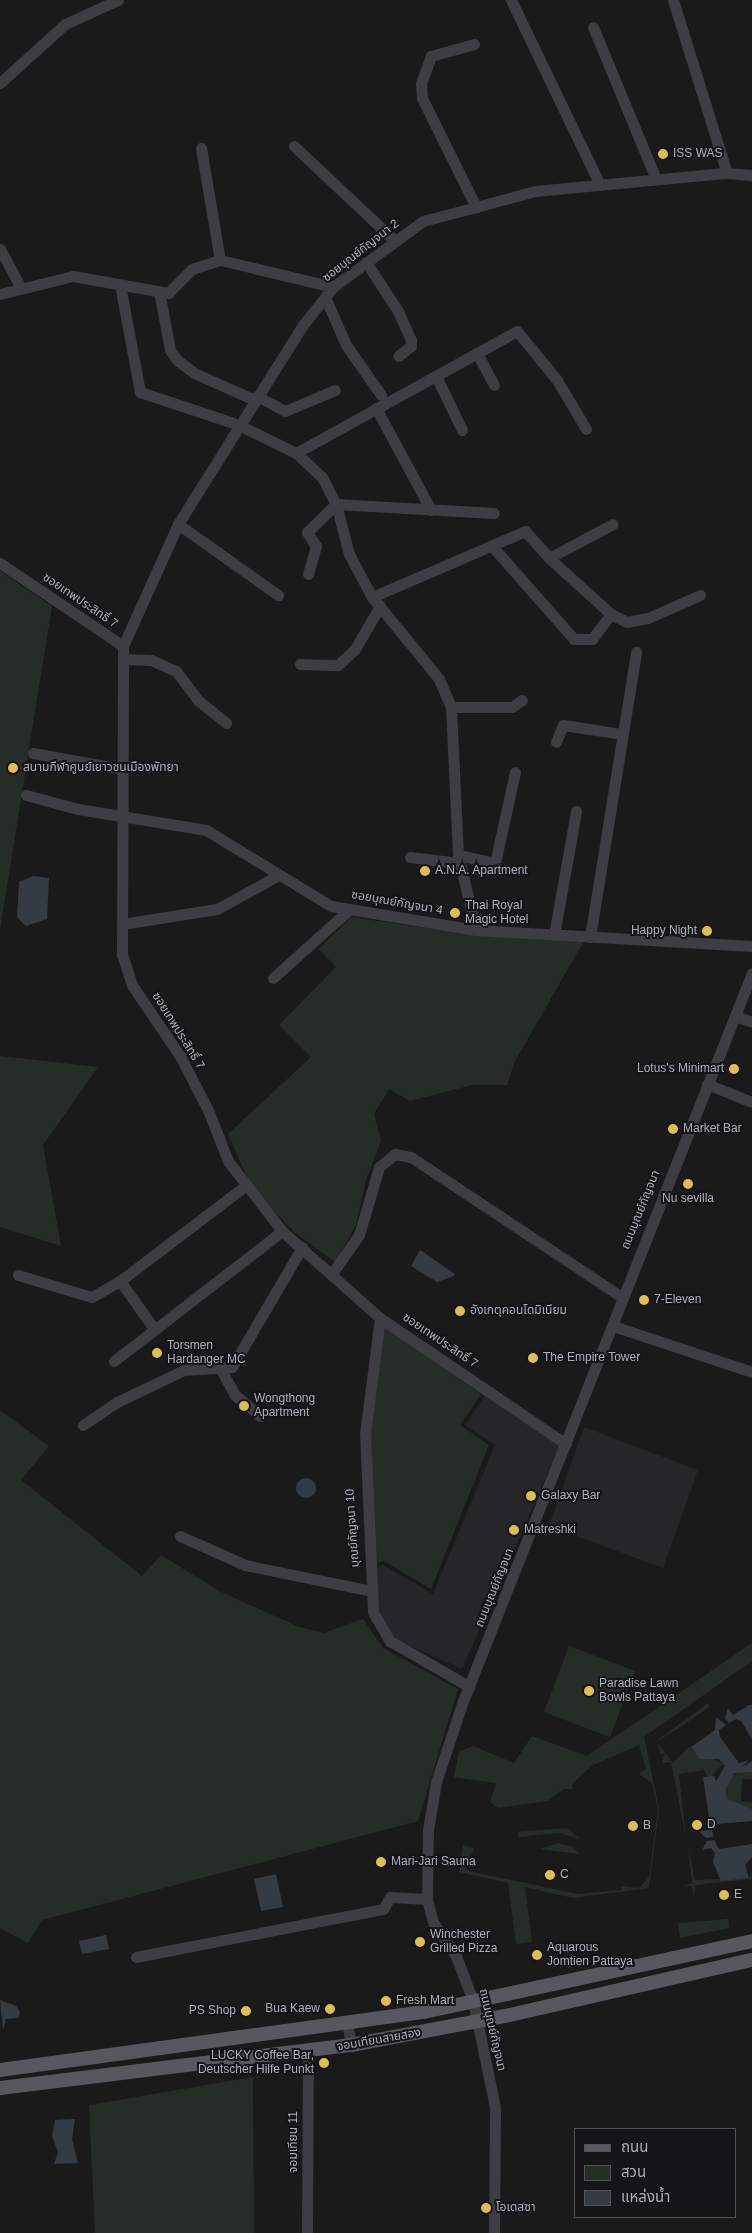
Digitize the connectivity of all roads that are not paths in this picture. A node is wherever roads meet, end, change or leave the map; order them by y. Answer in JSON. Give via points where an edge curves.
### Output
{"nodes":[{"id":1,"x":118,"y":0,"type":"edge"},
{"id":2,"x":511,"y":0,"type":"edge"},
{"id":3,"x":673,"y":0,"type":"edge"},
{"id":4,"x":593,"y":27,"type":"dead end"},
{"id":5,"x":474,"y":44,"type":"dead end"},
{"id":6,"x":0,"y":83,"type":"edge"},
{"id":7,"x":294,"y":146,"type":"dead end"},
{"id":8,"x":201,"y":148,"type":"dead end"},
{"id":9,"x":726,"y":173,"type":"junction"},
{"id":10,"x":752,"y":174,"type":"edge"},
{"id":11,"x":656,"y":179,"type":"junction"},
{"id":12,"x":600,"y":185,"type":"junction"},
{"id":13,"x":476,"y":207,"type":"junction"},
{"id":14,"x":394,"y":241,"type":"junction"},
{"id":15,"x":0,"y":249,"type":"edge"},
{"id":16,"x":220,"y":260,"type":"junction"},
{"id":17,"x":366,"y":262,"type":"junction"},
{"id":18,"x":120,"y":285,"type":"junction"},
{"id":19,"x":333,"y":287,"type":"junction"},
{"id":20,"x":20,"y":288,"type":"junction"},
{"id":21,"x":159,"y":291,"type":"junction"},
{"id":22,"x":0,"y":294,"type":"edge"},
{"id":23,"x":325,"y":297,"type":"junction"},
{"id":24,"x":477,"y":353,"type":"junction"},
{"id":25,"x":398,"y":356,"type":"dead end"},
{"id":26,"x":436,"y":376,"type":"junction"},
{"id":27,"x":494,"y":385,"type":"dead end"},
{"id":28,"x":335,"y":390,"type":"dead end"},
{"id":29,"x":381,"y":395,"type":"dead end"},
{"id":30,"x":256,"y":398,"type":"junction"},
{"id":31,"x":376,"y":408,"type":"junction"},
{"id":32,"x":239,"y":425,"type":"junction"},
{"id":33,"x":586,"y":429,"type":"dead end"},
{"id":34,"x":462,"y":430,"type":"dead end"},
{"id":35,"x":296,"y":453,"type":"junction"},
{"id":36,"x":336,"y":504,"type":"junction"},
{"id":37,"x":431,"y":510,"type":"junction"},
{"id":38,"x":494,"y":513,"type":"dead end"},
{"id":39,"x":178,"y":524,"type":"junction"},
{"id":40,"x":613,"y":524,"type":"dead end"},
{"id":41,"x":492,"y":546,"type":"junction"},
{"id":42,"x":550,"y":558,"type":"junction"},
{"id":43,"x":0,"y":563,"type":"edge"},
{"id":44,"x":308,"y":574,"type":"dead end"},
{"id":45,"x":278,"y":595,"type":"dead end"},
{"id":46,"x":700,"y":595,"type":"dead end"},
{"id":47,"x":372,"y":597,"type":"junction"},
{"id":48,"x":380,"y":606,"type":"junction"},
{"id":49,"x":611,"y":614,"type":"junction"},
{"id":50,"x":123,"y":646,"type":"junction"},
{"id":51,"x":636,"y":652,"type":"dead end"},
{"id":52,"x":123,"y":659,"type":"junction"},
{"id":53,"x":300,"y":664,"type":"dead end"},
{"id":54,"x":522,"y":700,"type":"dead end"},
{"id":55,"x":451,"y":707,"type":"junction"},
{"id":56,"x":226,"y":723,"type":"dead end"},
{"id":57,"x":622,"y":734,"type":"junction"},
{"id":58,"x":556,"y":742,"type":"dead end"},
{"id":59,"x":33,"y":753,"type":"dead end"},
{"id":60,"x":120,"y":770,"type":"junction"},
{"id":61,"x":515,"y":772,"type":"dead end"},
{"id":62,"x":26,"y":795,"type":"dead end"},
{"id":63,"x":576,"y":811,"type":"dead end"},
{"id":64,"x":120,"y":815,"type":"junction"},
{"id":65,"x":410,"y":857,"type":"dead end"},
{"id":66,"x":458,"y":859,"type":"junction"},
{"id":67,"x":277,"y":876,"type":"junction"},
{"id":68,"x":350,"y":909,"type":"junction"},
{"id":69,"x":122,"y":924,"type":"junction"},
{"id":70,"x":476,"y":930,"type":"junction"},
{"id":71,"x":554,"y":934,"type":"junction"},
{"id":72,"x":590,"y":937,"type":"junction"},
{"id":73,"x":752,"y":946,"type":"edge"},
{"id":74,"x":752,"y":973,"type":"edge"},
{"id":75,"x":273,"y":978,"type":"dead end"},
{"id":76,"x":735,"y":1016,"type":"junction"},
{"id":77,"x":752,"y":1022,"type":"edge"},
{"id":78,"x":707,"y":1084,"type":"junction"},
{"id":79,"x":752,"y":1102,"type":"edge"},
{"id":80,"x":244,"y":1187,"type":"junction"},
{"id":81,"x":282,"y":1231,"type":"junction"},
{"id":82,"x":302,"y":1247,"type":"junction"},
{"id":83,"x":333,"y":1272,"type":"junction"},
{"id":84,"x":18,"y":1275,"type":"dead end"},
{"id":85,"x":120,"y":1282,"type":"junction"},
{"id":86,"x":622,"y":1297,"type":"junction"},
{"id":87,"x":380,"y":1318,"type":"junction"},
{"id":88,"x":612,"y":1326,"type":"junction"},
{"id":89,"x":155,"y":1330,"type":"junction"},
{"id":90,"x":114,"y":1361,"type":"dead end"},
{"id":91,"x":220,"y":1368,"type":"junction"},
{"id":92,"x":752,"y":1372,"type":"edge"},
{"id":93,"x":260,"y":1416,"type":"dead end"},
{"id":94,"x":83,"y":1425,"type":"dead end"},
{"id":95,"x":566,"y":1444,"type":"junction"},
{"id":96,"x":180,"y":1536,"type":"dead end"},
{"id":97,"x":372,"y":1590,"type":"junction"},
{"id":98,"x":470,"y":1687,"type":"junction"},
{"id":99,"x":427,"y":1899,"type":"junction"},
{"id":100,"x":752,"y":1941,"type":"edge"},
{"id":101,"x":136,"y":1957,"type":"dead end"},
{"id":102,"x":752,"y":1960,"type":"edge"},
{"id":103,"x":473,"y":2001,"type":"junction"},
{"id":104,"x":347,"y":2022,"type":"junction"},
{"id":105,"x":477,"y":2022,"type":"junction"},
{"id":106,"x":351,"y":2044,"type":"junction"},
{"id":107,"x":308,"y":2052,"type":"junction"},
{"id":108,"x":0,"y":2070,"type":"edge"},
{"id":109,"x":0,"y":2088,"type":"edge"},
{"id":110,"x":307,"y":2233,"type":"edge"},
{"id":111,"x":494,"y":2233,"type":"edge"}],
"edges":[{"from":1,"to":6,"type":"street","via":[[65,24]]},
{"from":2,"to":12,"type":"street"},
{"from":3,"to":9,"type":"street"},
{"from":4,"to":11,"type":"street"},
{"from":5,"to":13,"type":"street","via":[[432,56],[420,83],[422,98]]},
{"from":7,"to":14,"type":"street"},
{"from":8,"to":16,"type":"street"},
{"from":9,"to":10,"type":"street","name":"ซอยบุณย์กัญจนา 2"},
{"from":9,"to":11,"type":"street","name":"ซอยบุณย์กัญจนา 2"},
{"from":11,"to":12,"type":"street","name":"ซอยบุณย์กัญจนา 2"},
{"from":12,"to":13,"type":"street","name":"ซอยบุณย์กัญจนา 2","via":[[535,191]]},
{"from":13,"to":14,"type":"street","name":"ซอยบุณย์กัญจนา 2","via":[[423,221]]},
{"from":14,"to":17,"type":"street","name":"ซอยบุณย์กัญจนา 2"},
{"from":15,"to":20,"type":"street"},
{"from":16,"to":19,"type":"street"},
{"from":16,"to":21,"type":"street","via":[[192,269],[168,293]]},
{"from":17,"to":19,"type":"street","name":"ซอยบุณย์กัญจนา 2"},
{"from":17,"to":25,"type":"street","via":[[398,311],[411,340],[411,346]]},
{"from":18,"to":20,"type":"street","via":[[73,276]]},
{"from":18,"to":21,"type":"street"},
{"from":18,"to":32,"type":"street","via":[[140,392]]},
{"from":19,"to":23,"type":"street","name":"ซอยบุณย์กัญจนา 2"},
{"from":20,"to":22,"type":"street"},
{"from":21,"to":30,"type":"street","via":[[170,350],[178,360],[194,373]]},
{"from":23,"to":29,"type":"street","via":[[346,345]]},
{"from":23,"to":30,"type":"street","name":"ซอยบุณย์กัญจนา 2"},
{"from":24,"to":26,"type":"street"},
{"from":24,"to":27,"type":"street"},
{"from":24,"to":33,"type":"street","via":[[521,332],[571,400]]},
{"from":26,"to":31,"type":"street"},
{"from":26,"to":34,"type":"street"},
{"from":28,"to":30,"type":"street","via":[[285,411]]},
{"from":30,"to":32,"type":"street","name":"ซอยบุณย์กัญจนา 2"},
{"from":31,"to":35,"type":"street"},
{"from":31,"to":37,"type":"street"},
{"from":32,"to":35,"type":"street"},
{"from":32,"to":39,"type":"street","name":"ซอยบุณย์กัญจนา 2"},
{"from":35,"to":36,"type":"street","via":[[322,477]]},
{"from":36,"to":37,"type":"street"},
{"from":36,"to":44,"type":"street","via":[[306,532],[316,546]]},
{"from":36,"to":47,"type":"street","via":[[349,554]]},
{"from":37,"to":38,"type":"street"},
{"from":39,"to":45,"type":"street"},
{"from":39,"to":50,"type":"street","name":"ซอยบุณย์กัญจนา 2"},
{"from":40,"to":42,"type":"street"},
{"from":41,"to":42,"type":"street","via":[[525,531]]},
{"from":41,"to":47,"type":"street"},
{"from":41,"to":49,"type":"street","via":[[574,639],[592,639]]},
{"from":42,"to":49,"type":"street"},
{"from":43,"to":50,"type":"street","name":"ซอยเทพประสิทธิ์ 7"},
{"from":46,"to":49,"type":"street","via":[[648,618],[627,622]]},
{"from":47,"to":48,"type":"street"},
{"from":48,"to":53,"type":"street","via":[[355,648],[338,665]]},
{"from":48,"to":55,"type":"street","via":[[439,679]]},
{"from":50,"to":52,"type":"street","name":"ซอยเทพประสิทธิ์ 7"},
{"from":51,"to":57,"type":"street"},
{"from":52,"to":56,"type":"street","via":[[151,660],[176,671],[198,701]]},
{"from":52,"to":60,"type":"street","name":"ซอยเทพประสิทธิ์ 7"},
{"from":54,"to":55,"type":"street","via":[[512,707]]},
{"from":55,"to":66,"type":"street"},
{"from":57,"to":58,"type":"street","via":[[566,725]]},
{"from":57,"to":72,"type":"street"},
{"from":59,"to":60,"type":"street"},
{"from":60,"to":64,"type":"street","name":"ซอยเทพประสิทธิ์ 7"},
{"from":61,"to":66,"type":"street","via":[[495,863]]},
{"from":62,"to":64,"type":"street","name":"ซอยบุณย์กัญจนา 4"},
{"from":63,"to":71,"type":"street"},
{"from":64,"to":67,"type":"street","name":"ซอยบุณย์กัญจนา 4","via":[[206,830],[230,842]]},
{"from":64,"to":69,"type":"street","name":"ซอยเทพประสิทธิ์ 7"},
{"from":65,"to":66,"type":"street"},
{"from":66,"to":70,"type":"street"},
{"from":67,"to":68,"type":"street","name":"ซอยบุณย์กัญจนา 4","via":[[330,906]]},
{"from":67,"to":69,"type":"street","via":[[217,909]]},
{"from":68,"to":70,"type":"street","name":"ซอยบุณย์กัญจนา 4"},
{"from":68,"to":75,"type":"street"},
{"from":69,"to":80,"type":"street","name":"ซอยเทพประสิทธิ์ 7","via":[[122,955],[132,984],[180,1056],[228,1161]]},
{"from":70,"to":71,"type":"street","name":"ซอยบุณย์กัญจนา 4"},
{"from":71,"to":72,"type":"street","name":"ซอยบุณย์กัญจนา 4"},
{"from":72,"to":73,"type":"street","name":"ซอยบุณย์กัญจนา 4"},
{"from":74,"to":76,"type":"street","name":"ถนนบุณย์กัญจนา"},
{"from":76,"to":77,"type":"street"},
{"from":76,"to":78,"type":"street","name":"ถนนบุณย์กัญจนา"},
{"from":78,"to":79,"type":"street"},
{"from":78,"to":86,"type":"street","name":"ถนนบุณย์กัญจนา"},
{"from":80,"to":81,"type":"street","name":"ซอยเทพประสิทธิ์ 7"},
{"from":80,"to":85,"type":"street"},
{"from":81,"to":82,"type":"street","name":"ซอยเทพประสิทธิ์ 7"},
{"from":81,"to":89,"type":"street"},
{"from":82,"to":83,"type":"street","name":"ซอยเทพประสิทธิ์ 7"},
{"from":82,"to":91,"type":"street","via":[[232,1368]]},
{"from":83,"to":86,"type":"street","via":[[360,1235],[379,1167],[395,1154],[411,1157]]},
{"from":83,"to":87,"type":"street","name":"ซอยเทพประสิทธิ์ 7"},
{"from":84,"to":85,"type":"street","via":[[92,1297]]},
{"from":85,"to":89,"type":"street"},
{"from":86,"to":88,"type":"street","name":"ถนนบุณย์กัญจนา"},
{"from":87,"to":95,"type":"street","name":"ซอยเทพประสิทธิ์ 7"},
{"from":87,"to":97,"type":"street","name":"บุณย์กัญจนา 10","via":[[365,1433]]},
{"from":88,"to":92,"type":"street"},
{"from":88,"to":95,"type":"street","name":"ถนนบุณย์กัญจนา"},
{"from":89,"to":90,"type":"street"},
{"from":91,"to":93,"type":"street","via":[[236,1395]]},
{"from":91,"to":94,"type":"street","via":[[184,1370],[117,1402]]},
{"from":95,"to":98,"type":"street","name":"ถนนบุณย์กัญจนา"},
{"from":96,"to":97,"type":"street","via":[[245,1565]]},
{"from":97,"to":98,"type":"street","name":"บุณย์กัญจนา 10","via":[[374,1612],[390,1641]]},
{"from":98,"to":99,"type":"street","name":"ถนนบุณย์กัญจนา","via":[[436,1782],[428,1830]]},
{"from":99,"to":101,"type":"street","via":[[390,1897],[382,1908]]},
{"from":99,"to":103,"type":"street","name":"ถนนบุณย์กัญจนา","via":[[433,1922],[456,1956]]},
{"from":100,"to":103,"type":"main road","name":"จอมเทียนสายสอง"},
{"from":102,"to":105,"type":"main road","name":"จอมเทียนสายสอง"},
{"from":103,"to":104,"type":"main road","name":"จอมเทียนสายสอง"},
{"from":103,"to":105,"type":"street","name":"ถนนบุณย์กัญจนา"},
{"from":104,"to":106,"type":"street"},
{"from":104,"to":108,"type":"main road","name":"จอมเทียนสายสอง"},
{"from":105,"to":106,"type":"main road","name":"จอมเทียนสายสอง"},
{"from":105,"to":111,"type":"street","name":"ถนนบุณย์กัญจนา","via":[[495,2107]]},
{"from":106,"to":107,"type":"main road","name":"จอมเทียนสายสอง"},
{"from":107,"to":109,"type":"main road","name":"จอมเทียนสายสอง"},
{"from":107,"to":110,"type":"street","name":"จอมเทียน 11"}]}
